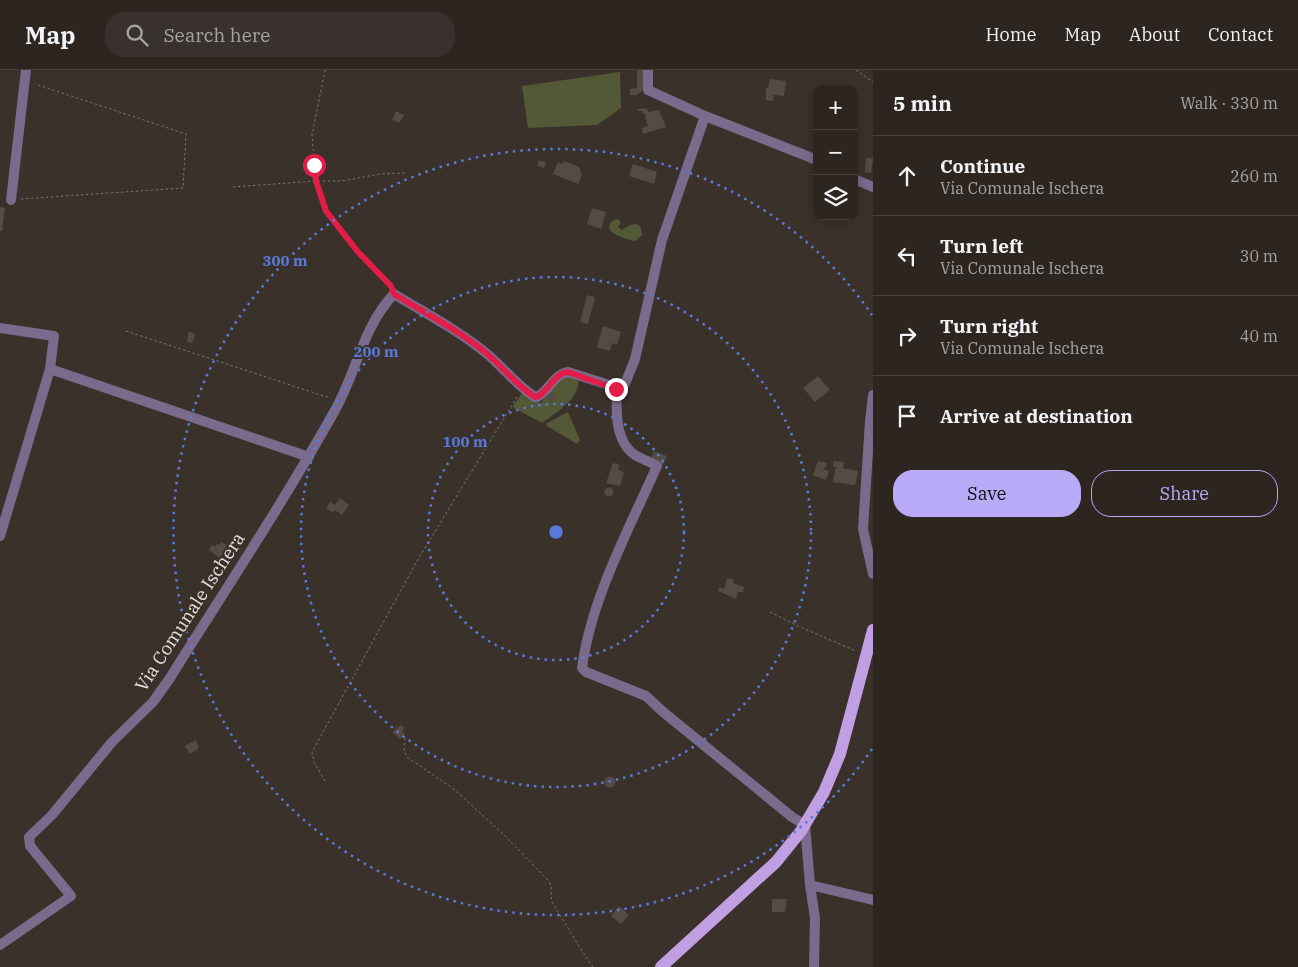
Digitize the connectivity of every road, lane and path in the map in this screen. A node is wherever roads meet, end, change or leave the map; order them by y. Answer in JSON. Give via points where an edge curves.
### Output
{"nodes":[{"id":1,"x":325,"y":70,"type":"edge"},
{"id":2,"x":648,"y":70,"type":"edge"},
{"id":3,"x":856,"y":70,"type":"edge"},
{"id":4,"x":26,"y":75,"type":"edge"},
{"id":5,"x":873,"y":82,"type":"edge"},
{"id":6,"x":705,"y":116,"type":"junction"},
{"id":7,"x":813,"y":158,"type":"edge"},
{"id":8,"x":404,"y":173,"type":"dead end"},
{"id":9,"x":316,"y":181,"type":"junction"},
{"id":10,"x":858,"y":181,"type":"edge"},
{"id":11,"x":233,"y":187,"type":"dead end"},
{"id":12,"x":873,"y":187,"type":"edge"},
{"id":13,"x":11,"y":200,"type":"joint"},
{"id":14,"x":394,"y":294,"type":"junction"},
{"id":15,"x":0,"y":328,"type":"edge"},
{"id":16,"x":126,"y":331,"type":"dead end"},
{"id":17,"x":50,"y":369,"type":"junction"},
{"id":18,"x":522,"y":388,"type":"junction"},
{"id":19,"x":616,"y":389,"type":"junction"},
{"id":20,"x":873,"y":396,"type":"edge"},
{"id":21,"x":340,"y":401,"type":"junction"},
{"id":22,"x":309,"y":458,"type":"junction"},
{"id":23,"x":0,"y":536,"type":"edge"},
{"id":24,"x":873,"y":574,"type":"edge"},
{"id":25,"x":770,"y":612,"type":"dead end"},
{"id":26,"x":873,"y":630,"type":"edge"},
{"id":27,"x":866,"y":655,"type":"junction"},
{"id":28,"x":405,"y":738,"type":"dead end"},
{"id":29,"x":325,"y":781,"type":"dead end"},
{"id":30,"x":805,"y":825,"type":"junction"},
{"id":31,"x":810,"y":885,"type":"junction"},
{"id":32,"x":873,"y":900,"type":"edge"},
{"id":33,"x":0,"y":945,"type":"edge"},
{"id":34,"x":594,"y":967,"type":"edge"},
{"id":35,"x":661,"y":967,"type":"edge"},
{"id":36,"x":814,"y":967,"type":"edge"}],
"edges":[{"from":1,"to":9,"type":"path","via":[[312,135]]},
{"from":2,"to":6,"type":"street","via":[[648,90]]},
{"from":3,"to":5,"type":"path"},
{"from":4,"to":13,"type":"street"},
{"from":4,"to":13,"type":"path","via":[[186,134],[183,188]]},
{"from":6,"to":7,"type":"street"},
{"from":6,"to":19,"type":"street","via":[[662,240],[635,359],[625,384]]},
{"from":8,"to":9,"type":"path"},
{"from":9,"to":11,"type":"path"},
{"from":9,"to":14,"type":"path","via":[[326,211],[358,252],[391,286]]},
{"from":10,"to":12,"type":"street"},
{"from":14,"to":18,"type":"street","via":[[468,339]]},
{"from":14,"to":21,"type":"street","name":"Via Comunale Ischera","via":[[370,330]]},
{"from":15,"to":17,"type":"street","via":[[54,336]]},
{"from":16,"to":21,"type":"path"},
{"from":17,"to":22,"type":"street"},
{"from":17,"to":23,"type":"street"},
{"from":18,"to":19,"type":"street","via":[[537,397],[557,377],[568,372]]},
{"from":18,"to":29,"type":"path","via":[[417,561],[317,741],[312,752]]},
{"from":19,"to":30,"type":"street","via":[[623,443],[635,455],[657,466],[589,630],[582,668],[646,696]]},
{"from":20,"to":24,"type":"street","via":[[863,530]]},
{"from":21,"to":22,"type":"street","name":"Via Comunale Ischera"},
{"from":22,"to":33,"type":"street","name":"Via Comunale Ischera","via":[[153,702],[112,742],[52,815],[29,837],[30,846],[71,896]]},
{"from":25,"to":27,"type":"path"},
{"from":26,"to":27,"type":"main road"},
{"from":27,"to":30,"type":"main road","via":[[840,754]]},
{"from":28,"to":34,"type":"path","via":[[406,757],[455,790],[549,880],[552,902]]},
{"from":30,"to":31,"type":"street"},
{"from":30,"to":35,"type":"main road","via":[[776,862]]},
{"from":31,"to":32,"type":"street"},
{"from":31,"to":36,"type":"street","via":[[815,918]]}]}
